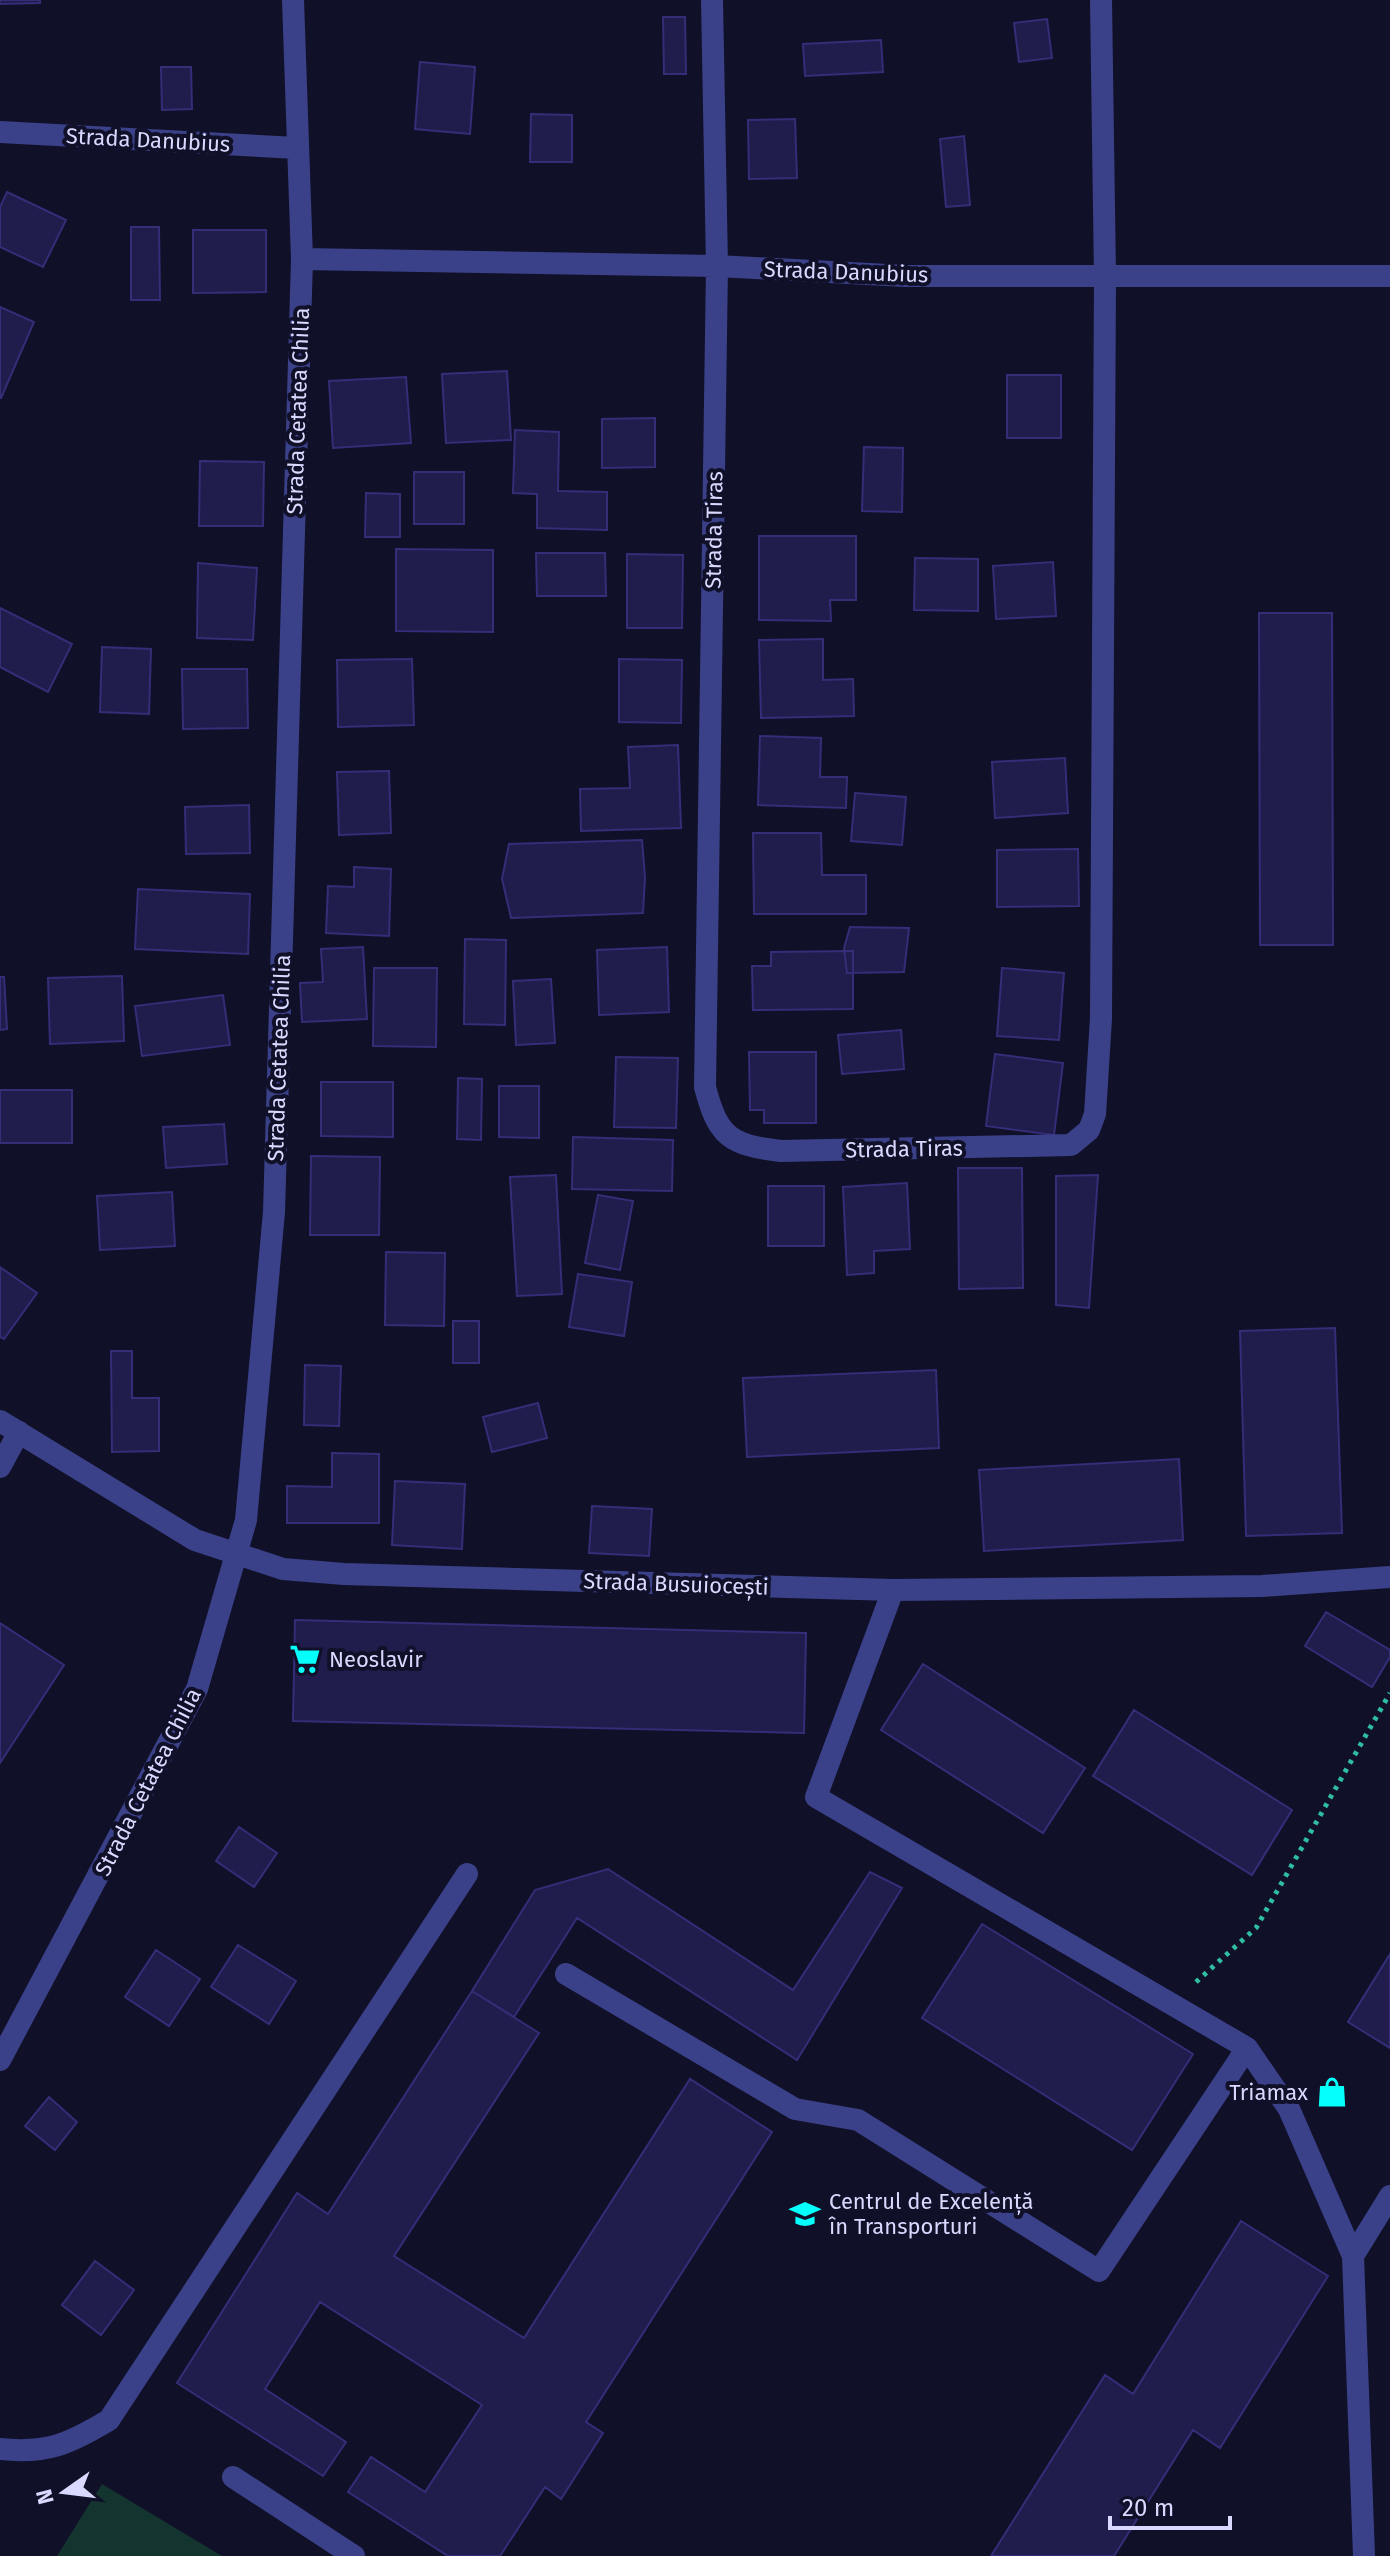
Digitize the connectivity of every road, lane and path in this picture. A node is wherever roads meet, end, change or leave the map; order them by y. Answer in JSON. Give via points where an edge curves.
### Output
{"nodes":[{"id":1,"x":293,"y":0,"type":"edge"},
{"id":2,"x":712,"y":0,"type":"edge"},
{"id":3,"x":1101,"y":0,"type":"edge"},
{"id":4,"x":0,"y":132,"type":"edge"},
{"id":5,"x":297,"y":148,"type":"junction"},
{"id":6,"x":302,"y":259,"type":"junction"},
{"id":7,"x":717,"y":266,"type":"junction"},
{"id":8,"x":1390,"y":276,"type":"edge"},
{"id":9,"x":1105,"y":277,"type":"junction"},
{"id":10,"x":10,"y":1426,"type":"edge"},
{"id":11,"x":0,"y":1467,"type":"edge"},
{"id":12,"x":237,"y":1556,"type":"junction"},
{"id":13,"x":1390,"y":1577,"type":"edge"},
{"id":14,"x":893,"y":1590,"type":"junction"},
{"id":15,"x":1390,"y":1693,"type":"edge"},
{"id":16,"x":467,"y":1874,"type":"dead end"},
{"id":17,"x":566,"y":1974,"type":"dead end"},
{"id":18,"x":1172,"y":2004,"type":"junction"},
{"id":19,"x":1247,"y":2048,"type":"junction"},
{"id":20,"x":0,"y":2060,"type":"edge"},
{"id":21,"x":1390,"y":2196,"type":"edge"},
{"id":22,"x":1353,"y":2256,"type":"junction"},
{"id":23,"x":0,"y":2449,"type":"edge"},
{"id":24,"x":233,"y":2477,"type":"dead end"},
{"id":25,"x":354,"y":2556,"type":"edge"},
{"id":26,"x":1364,"y":2556,"type":"edge"}],
"edges":[{"from":1,"to":5,"type":"street","name":"Strada Cetatea Chilia"},
{"from":2,"to":7,"type":"street","name":"Strada Tiras"},
{"from":3,"to":9,"type":"street","name":"Strada Tiras"},
{"from":4,"to":5,"type":"street","name":"Strada Danubius"},
{"from":5,"to":6,"type":"street","name":"Strada Cetatea Chilia"},
{"from":6,"to":7,"type":"street","name":"Strada Danubius"},
{"from":6,"to":12,"type":"street","name":"Strada Cetatea Chilia","via":[[274,1212],[254,1452]]},
{"from":7,"to":9,"type":"street","name":"Strada Danubius","via":[[906,276]]},
{"from":7,"to":9,"type":"street","name":"Strada Tiras","via":[[705,1087],[711,1111],[727,1136],[755,1148],[781,1151],[1044,1148],[1071,1145],[1089,1130],[1099,1080],[1101,1018]]},
{"from":8,"to":9,"type":"street","name":"Strada Danubius"},
{"from":10,"to":11,"type":"street"},
{"from":10,"to":12,"type":"street","name":"Strada Busuiocești","via":[[195,1540]]},
{"from":12,"to":14,"type":"street","name":"Strada Busuiocești","via":[[283,1569],[344,1574]]},
{"from":12,"to":20,"type":"street","name":"Strada Cetatea Chilia","via":[[197,1689]]},
{"from":13,"to":14,"type":"street","name":"Strada Busuiocești","via":[[1262,1586]]},
{"from":14,"to":18,"type":"street","via":[[816,1797]]},
{"from":15,"to":18,"type":"path","via":[[1256,1928]]},
{"from":16,"to":23,"type":"street","via":[[109,2420],[73,2442],[35,2453]]},
{"from":17,"to":19,"type":"street","via":[[795,2109],[858,2120],[1099,2271]]},
{"from":18,"to":19,"type":"street"},
{"from":19,"to":22,"type":"street","via":[[1289,2109]]},
{"from":21,"to":22,"type":"street"},
{"from":22,"to":26,"type":"street"},
{"from":24,"to":25,"type":"street"}]}
